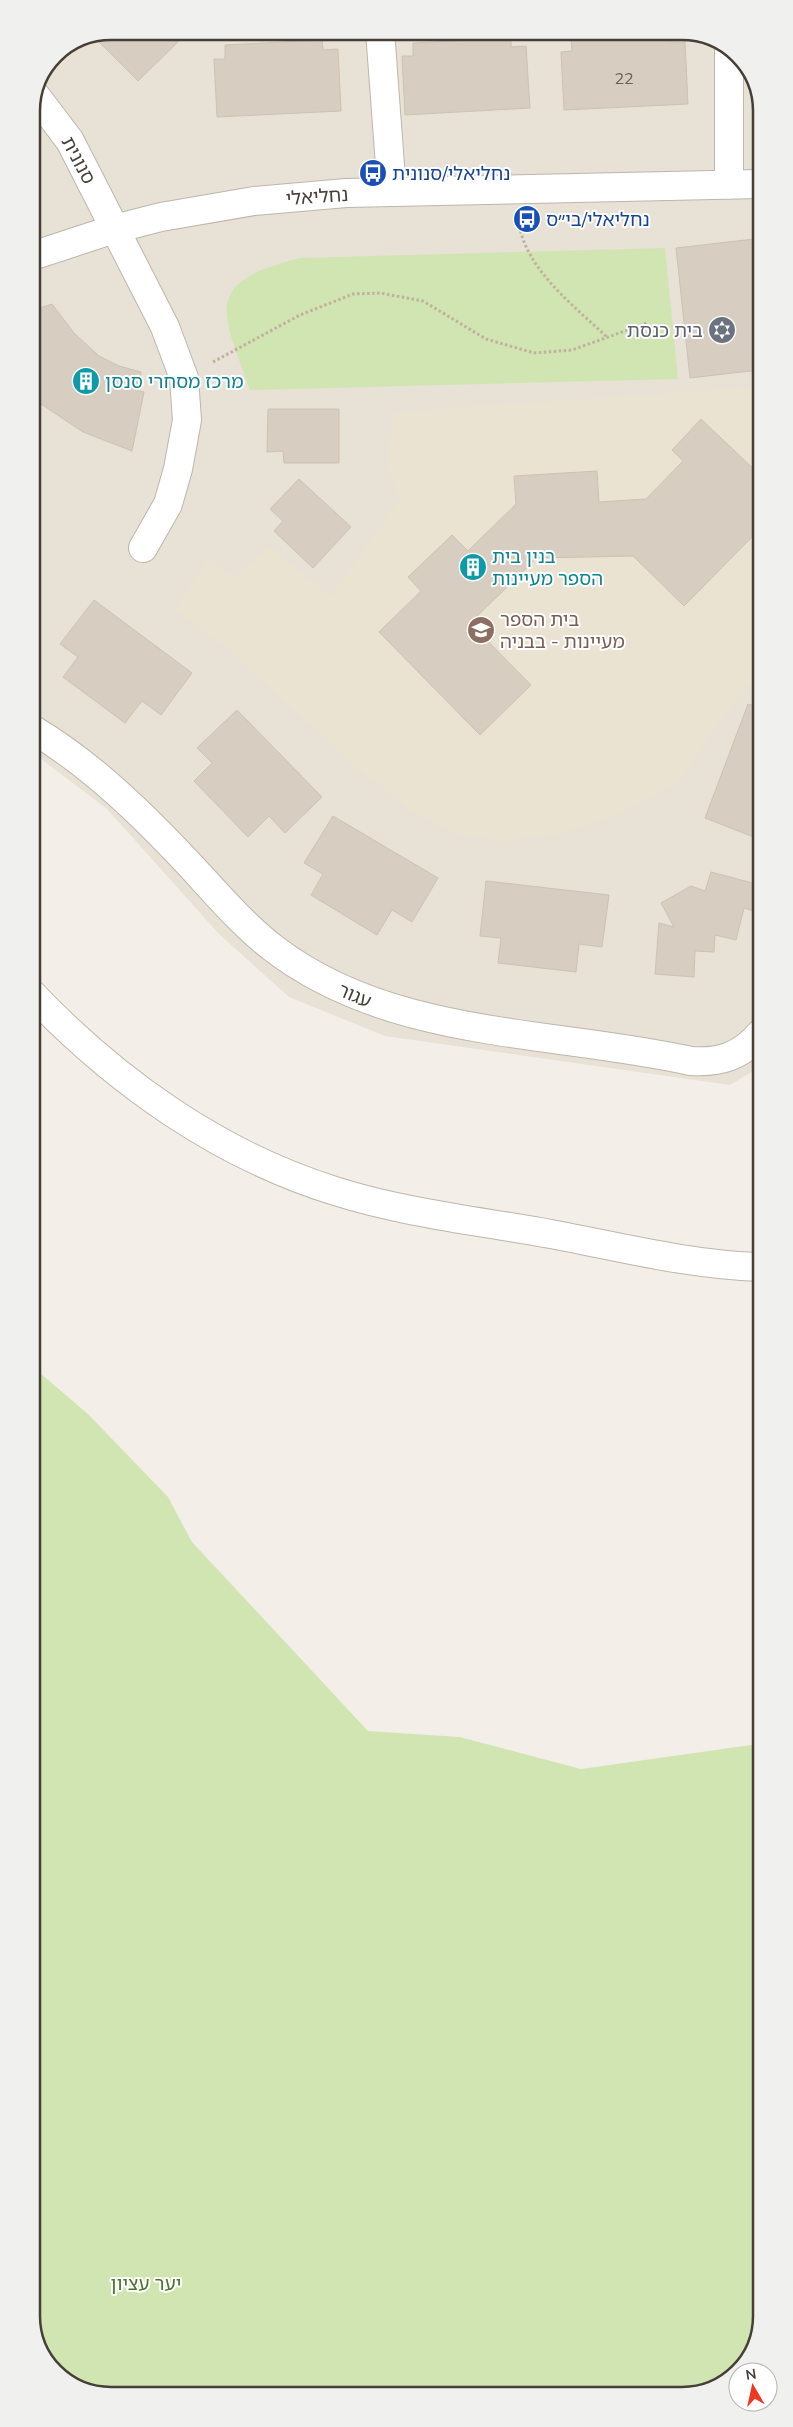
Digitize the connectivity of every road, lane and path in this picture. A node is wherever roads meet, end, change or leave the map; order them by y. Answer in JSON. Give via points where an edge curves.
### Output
{"nodes":[{"id":1,"x":381,"y":40,"type":"edge"},
{"id":2,"x":729,"y":59,"type":"edge"},
{"id":3,"x":41,"y":102,"type":"edge"},
{"id":4,"x":753,"y":184,"type":"edge"},
{"id":5,"x":729,"y":185,"type":"junction"},
{"id":6,"x":515,"y":190,"type":"junction"},
{"id":7,"x":392,"y":192,"type":"junction"},
{"id":8,"x":114,"y":228,"type":"junction"},
{"id":9,"x":40,"y":253,"type":"edge"},
{"id":10,"x":646,"y":323,"type":"dead end"},
{"id":11,"x":607,"y":337,"type":"junction"},
{"id":12,"x":184,"y":378,"type":"junction"},
{"id":13,"x":143,"y":548,"type":"dead end"},
{"id":14,"x":40,"y":735,"type":"edge"},
{"id":15,"x":40,"y":1001,"type":"edge"},
{"id":16,"x":753,"y":1041,"type":"edge"},
{"id":17,"x":753,"y":1266,"type":"edge"}],
"edges":[{"from":1,"to":7,"type":"street"},
{"from":2,"to":5,"type":"street"},
{"from":3,"to":8,"type":"street","name":"סנונית","via":[[70,141]]},
{"from":4,"to":5,"type":"street","name":"נחליאלי"},
{"from":5,"to":6,"type":"street","name":"נחליאלי"},
{"from":6,"to":7,"type":"street","name":"נחליאלי"},
{"from":6,"to":11,"type":"path","via":[[520,233],[544,277]]},
{"from":7,"to":8,"type":"street","name":"נחליאלי","via":[[254,201]]},
{"from":8,"to":9,"type":"street","name":"נחליאלי"},
{"from":8,"to":12,"type":"street","name":"סנונית","via":[[165,327]]},
{"from":10,"to":11,"type":"path"},
{"from":11,"to":12,"type":"path","via":[[572,350],[534,353],[486,339],[423,301],[380,293],[354,294],[300,315]]},
{"from":12,"to":13,"type":"street","name":"סנונית","via":[[187,420],[178,469],[168,504]]},
{"from":14,"to":16,"type":"street","name":"עגור","via":[[120,796],[260,937],[313,976],[356,996],[422,1018],[691,1061],[714,1062],[729,1058]]},
{"from":15,"to":17,"type":"street","via":[[100,1057],[158,1102],[222,1143],[295,1177],[379,1203],[702,1262]]}]}
